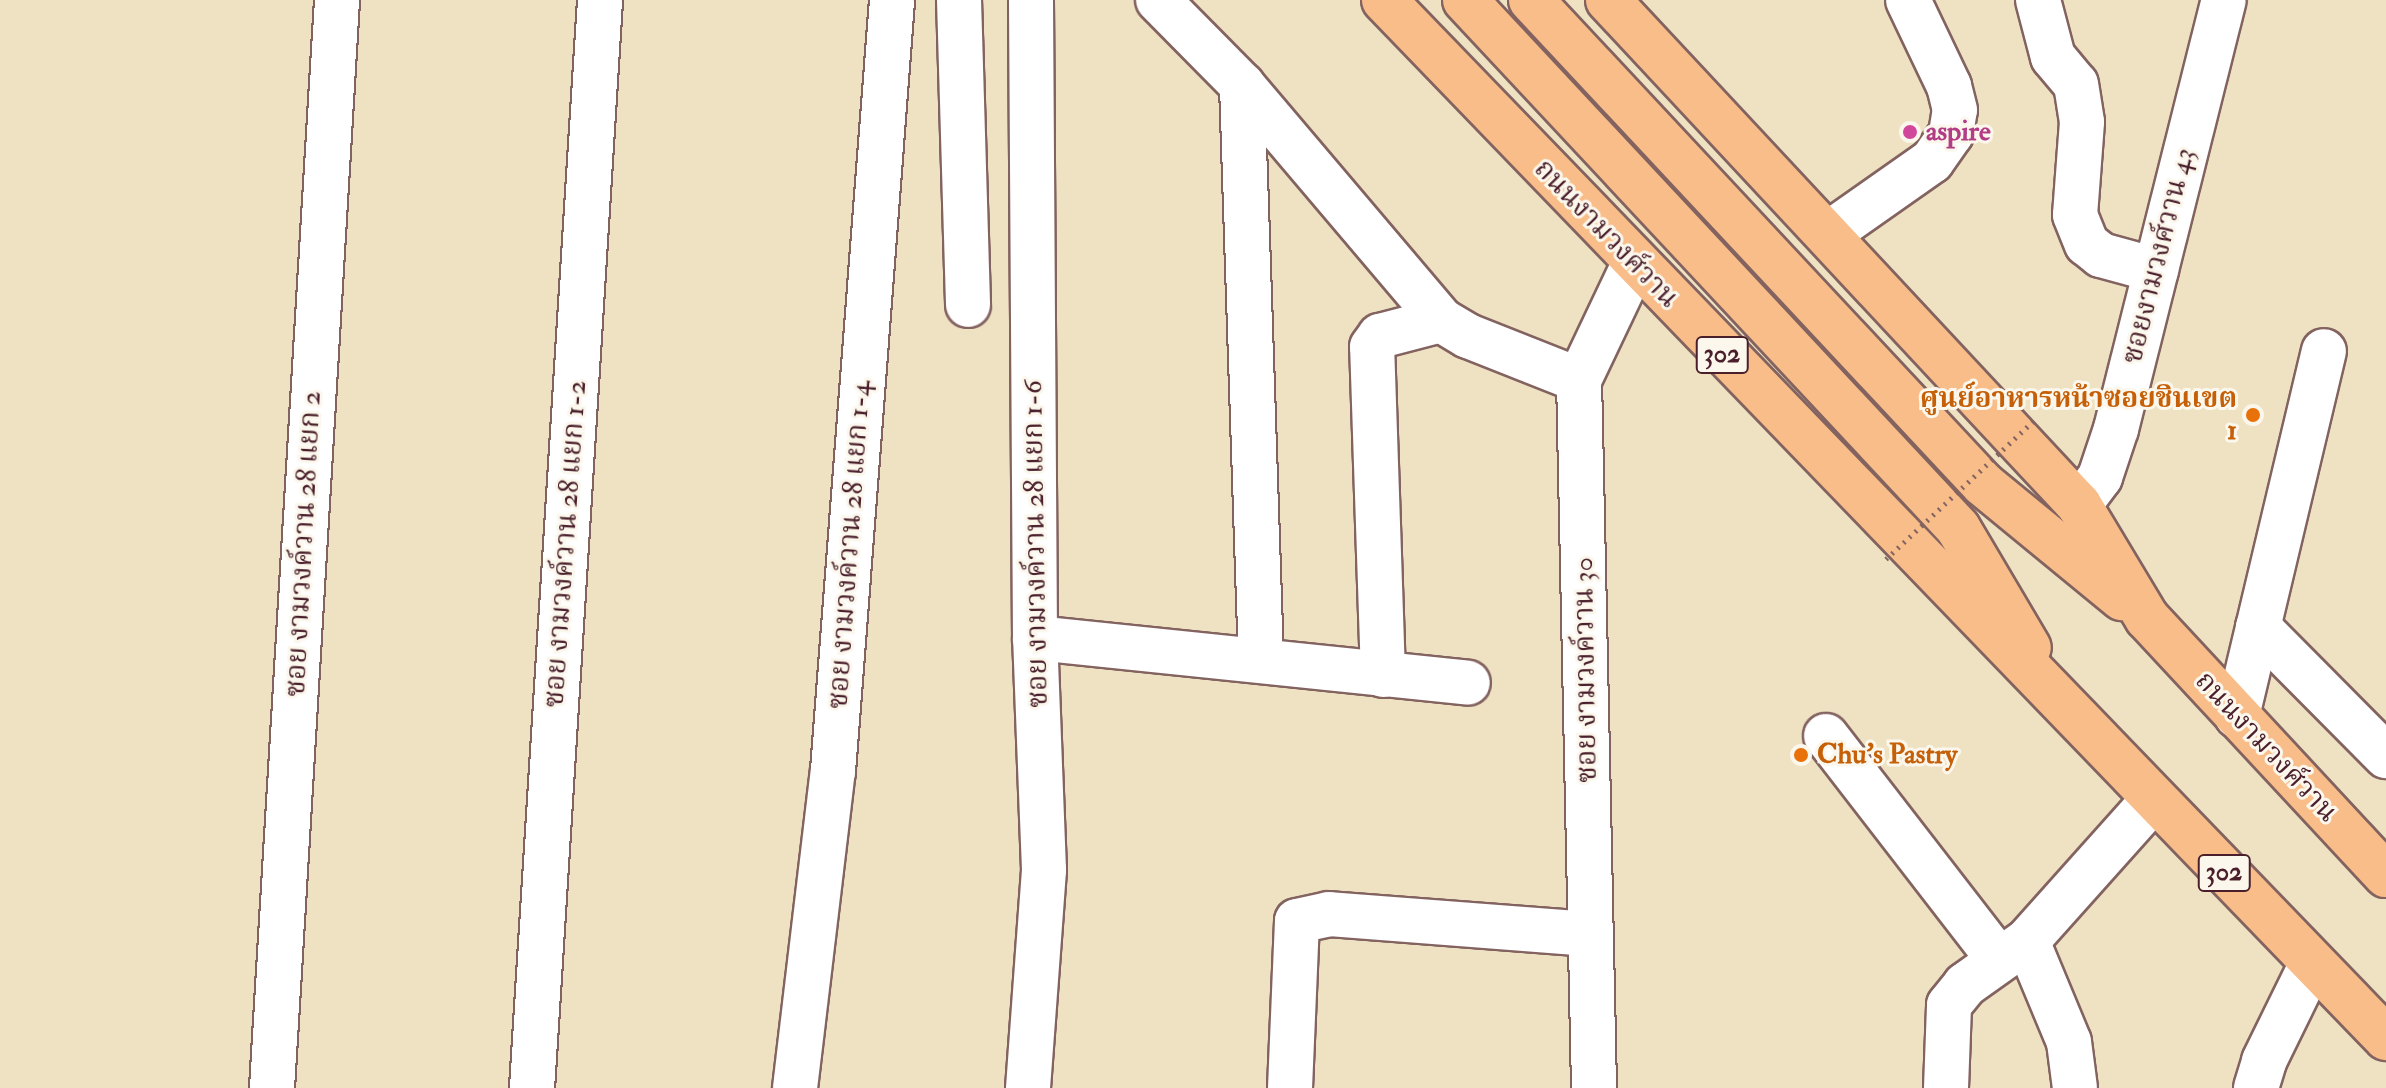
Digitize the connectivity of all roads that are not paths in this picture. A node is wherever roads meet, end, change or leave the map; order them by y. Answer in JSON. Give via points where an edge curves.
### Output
{"nodes":[{"id":1,"x":337,"y":0,"type":"edge"},
{"id":2,"x":600,"y":0,"type":"edge"},
{"id":3,"x":892,"y":0,"type":"edge"},
{"id":4,"x":959,"y":0,"type":"edge"},
{"id":5,"x":1031,"y":0,"type":"edge"},
{"id":6,"x":1158,"y":0,"type":"edge"},
{"id":7,"x":1384,"y":0,"type":"edge"},
{"id":8,"x":1465,"y":0,"type":"edge"},
{"id":9,"x":1531,"y":0,"type":"edge"},
{"id":10,"x":1608,"y":0,"type":"edge"},
{"id":11,"x":1908,"y":0,"type":"edge"},
{"id":12,"x":2038,"y":0,"type":"edge"},
{"id":13,"x":2224,"y":0,"type":"edge"},
{"id":14,"x":1242,"y":85,"type":"junction"},
{"id":15,"x":1828,"y":234,"type":"junction"},
{"id":16,"x":1634,"y":264,"type":"junction"},
{"id":17,"x":2156,"y":270,"type":"junction"},
{"id":18,"x":968,"y":305,"type":"dead end"},
{"id":19,"x":1441,"y":320,"type":"junction"},
{"id":20,"x":2324,"y":351,"type":"dead end"},
{"id":21,"x":1579,"y":380,"type":"junction"},
{"id":22,"x":2079,"y":505,"type":"junction"},
{"id":23,"x":2147,"y":618,"type":"junction"},
{"id":24,"x":2258,"y":627,"type":"junction"},
{"id":25,"x":1035,"y":638,"type":"junction"},
{"id":26,"x":1261,"y":661,"type":"junction"},
{"id":27,"x":1383,"y":675,"type":"junction"},
{"id":28,"x":1468,"y":683,"type":"dead end"},
{"id":29,"x":2064,"y":706,"type":"junction"},
{"id":30,"x":2237,"y":716,"type":"junction"},
{"id":31,"x":1826,"y":736,"type":"dead end"},
{"id":32,"x":2386,"y":756,"type":"edge"},
{"id":33,"x":2153,"y":800,"type":"junction"},
{"id":34,"x":2386,"y":875,"type":"edge"},
{"id":35,"x":1590,"y":934,"type":"junction"},
{"id":36,"x":2013,"y":951,"type":"junction"},
{"id":37,"x":2312,"y":963,"type":"junction"},
{"id":38,"x":2386,"y":1038,"type":"edge"},
{"id":39,"x":272,"y":1088,"type":"edge"},
{"id":40,"x":532,"y":1088,"type":"edge"},
{"id":41,"x":795,"y":1088,"type":"edge"},
{"id":42,"x":1028,"y":1088,"type":"edge"},
{"id":43,"x":1290,"y":1088,"type":"edge"},
{"id":44,"x":1594,"y":1088,"type":"edge"},
{"id":45,"x":1946,"y":1088,"type":"edge"},
{"id":46,"x":2075,"y":1088,"type":"edge"},
{"id":47,"x":2256,"y":1088,"type":"edge"}],
"edges":[{"from":1,"to":39,"type":"street","name":"ซอย งามวงค์วาน 28 แยก 2"},
{"from":2,"to":40,"type":"street","name":"ซอย งามวงค์วาน 28 แยก 1-2"},
{"from":3,"to":41,"type":"street","name":"ซอย งามวงค์วาน 28 แยก 1-4","via":[[833,771]]},
{"from":4,"to":18,"type":"street"},
{"from":5,"to":25,"type":"street","name":"ซอย งามวงค์วาน 28 แยก 1-6"},
{"from":6,"to":14,"type":"street"},
{"from":7,"to":16,"type":"main road","name":"ถนนงามวงศ์วาน","number":"302"},
{"from":8,"to":29,"type":"main road","name":"ถนนงามวงศ์วาน","number":"302","via":[[1958,528]]},
{"from":9,"to":23,"type":"main road","name":"ถนนงามวงศ์วาน","via":[[1983,484]]},
{"from":10,"to":15,"type":"main road","name":"ถนนงามวงศ์วาน"},
{"from":11,"to":15,"type":"street","via":[[1949,86],[1955,110],[1951,134],[1932,161]]},
{"from":12,"to":17,"type":"street","via":[[2053,57],[2076,84],[2082,122],[2075,215],[2087,244],[2101,255]]},
{"from":13,"to":17,"type":"street","name":"ซอยงามวงศ์วาน 43"},
{"from":14,"to":19,"type":"street"},
{"from":14,"to":26,"type":"street"},
{"from":15,"to":22,"type":"main road","name":"ถนนงามวงศ์วาน"},
{"from":16,"to":21,"type":"street","name":"ซอย งามวงค์วาน 30"},
{"from":16,"to":29,"type":"main road","name":"ถนนงามวงศ์วาน","number":"302"},
{"from":17,"to":22,"type":"street","name":"ซอยงามวงศ์วาน 43","via":[[2116,429],[2100,477]]},
{"from":19,"to":21,"type":"street"},
{"from":19,"to":27,"type":"street","via":[[1380,336],[1372,347]]},
{"from":20,"to":24,"type":"street"},
{"from":21,"to":35,"type":"street","name":"ซอย งามวงค์วาน 30"},
{"from":22,"to":23,"type":"main road","name":"ถนนงามวงศ์วาน"},
{"from":23,"to":30,"type":"main road","name":"ถนนงามวงศ์วาน"},
{"from":24,"to":30,"type":"street"},
{"from":24,"to":32,"type":"street"},
{"from":25,"to":26,"type":"street"},
{"from":25,"to":42,"type":"street","name":"ซอย งามวงค์วาน 28 แยก 1-6","via":[[1044,870]]},
{"from":26,"to":27,"type":"street"},
{"from":27,"to":28,"type":"street"},
{"from":29,"to":33,"type":"main road","name":"ถนนงามวงศ์วาน","number":"302"},
{"from":30,"to":34,"type":"main road","name":"ถนนงามวงศ์วาน"},
{"from":31,"to":36,"type":"street"},
{"from":33,"to":36,"type":"street"},
{"from":33,"to":37,"type":"main road","name":"ถนนงามวงศ์วาน","number":"302"},
{"from":35,"to":43,"type":"street","via":[[1329,914],[1297,921]]},
{"from":35,"to":44,"type":"street","name":"ซอย งามวงค์วาน 30"},
{"from":36,"to":45,"type":"street","via":[[1965,985],[1949,1005]]},
{"from":36,"to":46,"type":"street","via":[[2069,1042]]},
{"from":37,"to":38,"type":"main road","name":"ถนนงามวงศ์วาน","number":"302"},
{"from":37,"to":47,"type":"street"}]}
